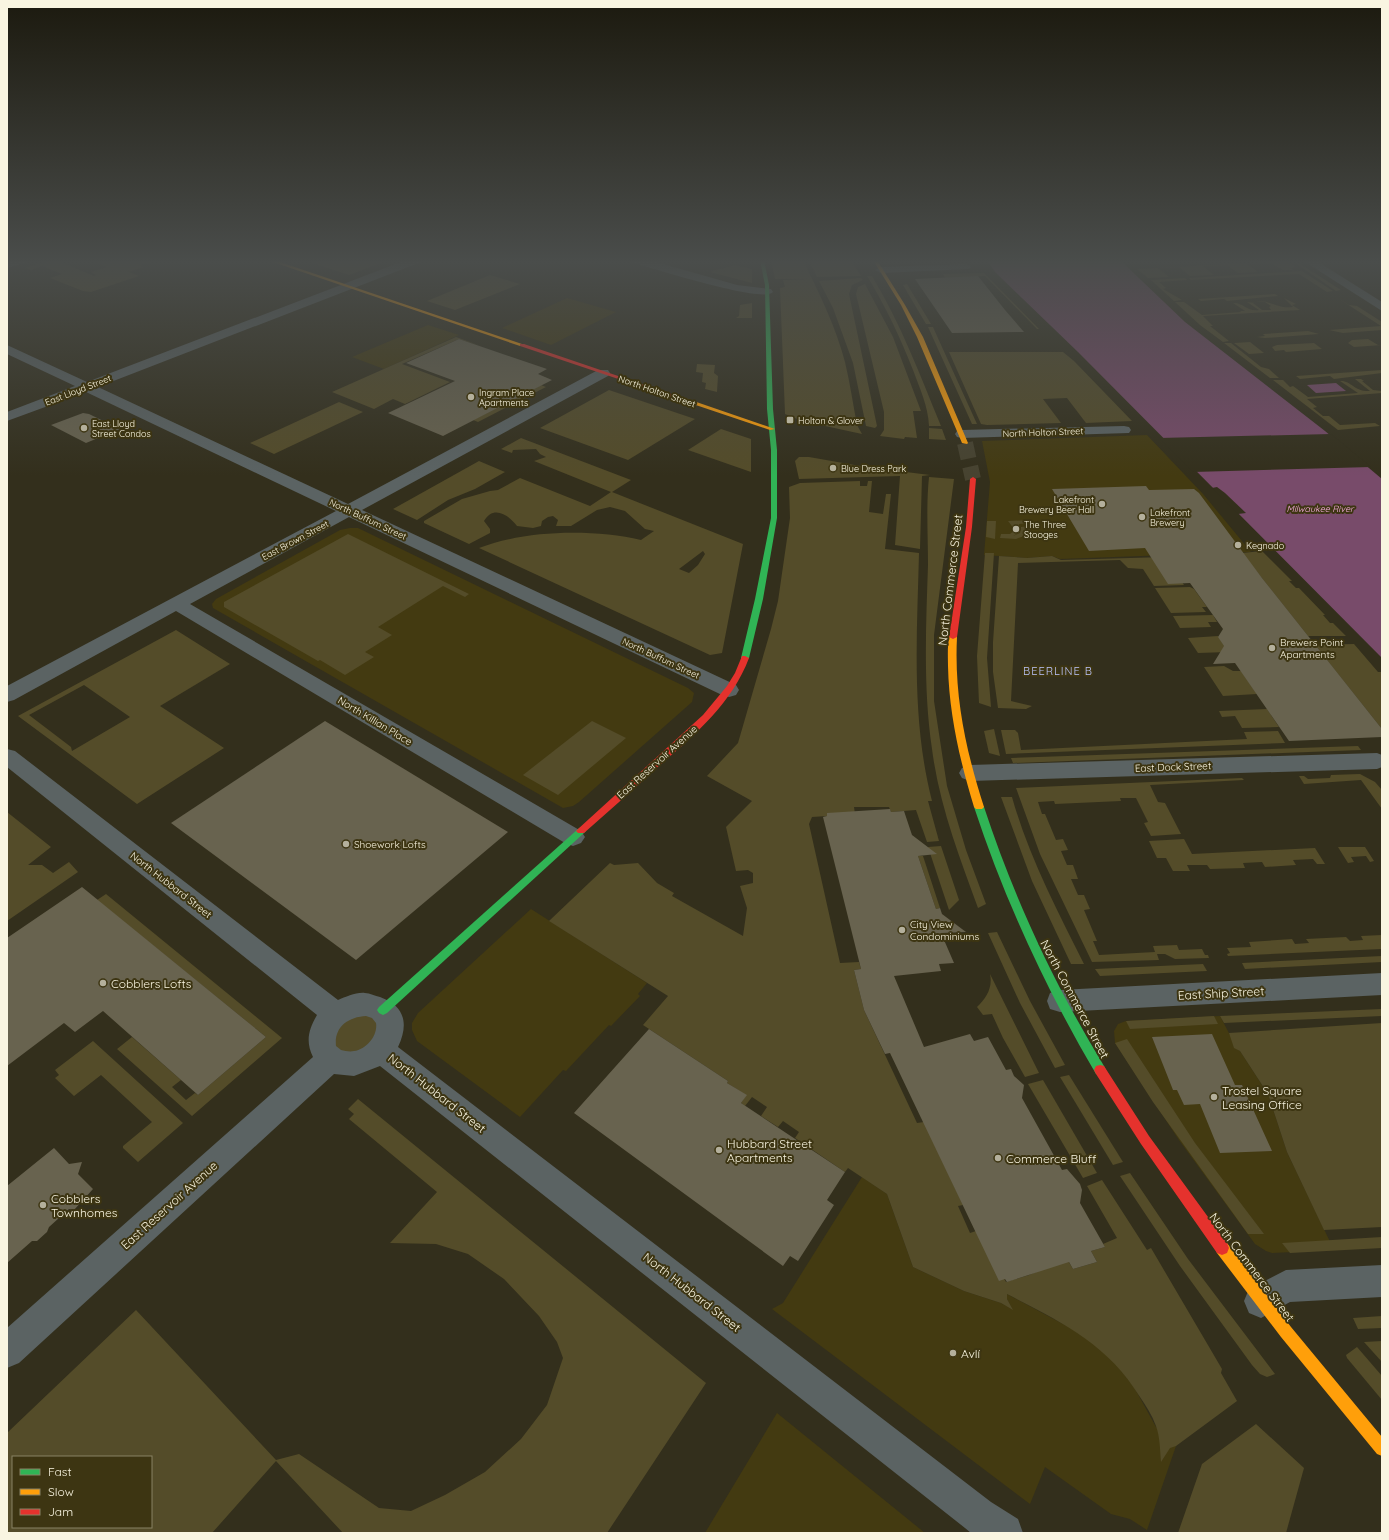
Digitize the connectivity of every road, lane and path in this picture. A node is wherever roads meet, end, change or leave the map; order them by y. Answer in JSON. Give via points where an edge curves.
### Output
{"nodes":[{"id":1,"x":231,"y":332,"type":"edge"},
{"id":2,"x":481,"y":332,"type":"edge"},
{"id":3,"x":768,"y":332,"type":"edge"},
{"id":4,"x":917,"y":332,"type":"edge"},
{"id":5,"x":7,"y":349,"type":"edge"},
{"id":6,"x":603,"y":373,"type":"junction"},
{"id":7,"x":87,"y":387,"type":"junction"},
{"id":8,"x":7,"y":417,"type":"edge"},
{"id":9,"x":772,"y":429,"type":"junction"},
{"id":10,"x":1124,"y":430,"type":"dead end"},
{"id":11,"x":964,"y":439,"type":"joint"},
{"id":12,"x":973,"y":478,"type":"tunnel mouth"},
{"id":13,"x":350,"y":511,"type":"junction"},
{"id":14,"x":176,"y":604,"type":"junction"},
{"id":15,"x":729,"y":690,"type":"junction"},
{"id":16,"x":7,"y":695,"type":"edge"},
{"id":17,"x":7,"y":756,"type":"edge"},
{"id":18,"x":1377,"y":761,"type":"dead end"},
{"id":19,"x":970,"y":773,"type":"junction"},
{"id":20,"x":573,"y":837,"type":"junction"},
{"id":21,"x":1382,"y":984,"type":"edge"},
{"id":22,"x":1060,"y":1001,"type":"junction"},
{"id":23,"x":383,"y":1010,"type":"junction"},
{"id":24,"x":336,"y":1014,"type":"junction"},
{"id":25,"x":381,"y":1050,"type":"junction"},
{"id":26,"x":330,"y":1059,"type":"junction"},
{"id":27,"x":1382,"y":1281,"type":"edge"},
{"id":28,"x":1261,"y":1301,"type":"junction"},
{"id":29,"x":7,"y":1351,"type":"edge"},
{"id":30,"x":1382,"y":1449,"type":"edge"},
{"id":31,"x":1004,"y":1533,"type":"edge"}],
"edges":[{"from":1,"to":7,"type":"street","name":"East Lloyd Street"},
{"from":2,"to":6,"type":"street","name":"North Holton Street"},
{"from":3,"to":9,"type":"street","name":"East Reservoir Avenue"},
{"from":4,"to":11,"type":"street"},
{"from":5,"to":7,"type":"street","name":"North Buffum Street"},
{"from":6,"to":9,"type":"street","name":"North Holton Street"},
{"from":6,"to":13,"type":"street","name":"East Brown Street"},
{"from":7,"to":8,"type":"street","name":"East Lloyd Street"},
{"from":7,"to":13,"type":"street","name":"North Buffum Street"},
{"from":9,"to":15,"type":"street","name":"East Reservoir Avenue","via":[[774,518],[743,665]]},
{"from":10,"to":11,"type":"street","name":"North Holton Street"},
{"from":12,"to":19,"type":"street","name":"North Commerce Street","via":[[954,625],[952,670]]},
{"from":13,"to":14,"type":"street","name":"East Brown Street"},
{"from":13,"to":15,"type":"street","name":"North Buffum Street"},
{"from":14,"to":16,"type":"street","name":"East Brown Street"},
{"from":14,"to":20,"type":"street","name":"North Killian Place"},
{"from":15,"to":20,"type":"street","name":"East Reservoir Avenue","via":[[698,724]]},
{"from":17,"to":24,"type":"street","name":"North Hubbard Street"},
{"from":18,"to":19,"type":"street","name":"East Dock Street"},
{"from":19,"to":22,"type":"street","name":"North Commerce Street","via":[[979,813],[1016,909]]},
{"from":20,"to":23,"type":"street","name":"East Reservoir Avenue"},
{"from":21,"to":22,"type":"street","name":"East Ship Street"},
{"from":22,"to":28,"type":"street","name":"North Commerce Street","via":[[1129,1116],[1215,1240]]},
{"from":23,"to":24,"type":"street","via":[[360,1004],[345,1008]]},
{"from":23,"to":25,"type":"street","via":[[391,1024],[387,1041]]},
{"from":24,"to":26,"type":"street","via":[[328,1021],[321,1038],[324,1053]]},
{"from":25,"to":26,"type":"street","via":[[365,1061],[355,1063],[346,1064]]},
{"from":25,"to":31,"type":"street","name":"North Hubbard Street"},
{"from":26,"to":29,"type":"street","name":"East Reservoir Avenue"},
{"from":27,"to":28,"type":"street","via":[[1286,1286]]},
{"from":28,"to":30,"type":"street","name":"North Commerce Street"}]}
